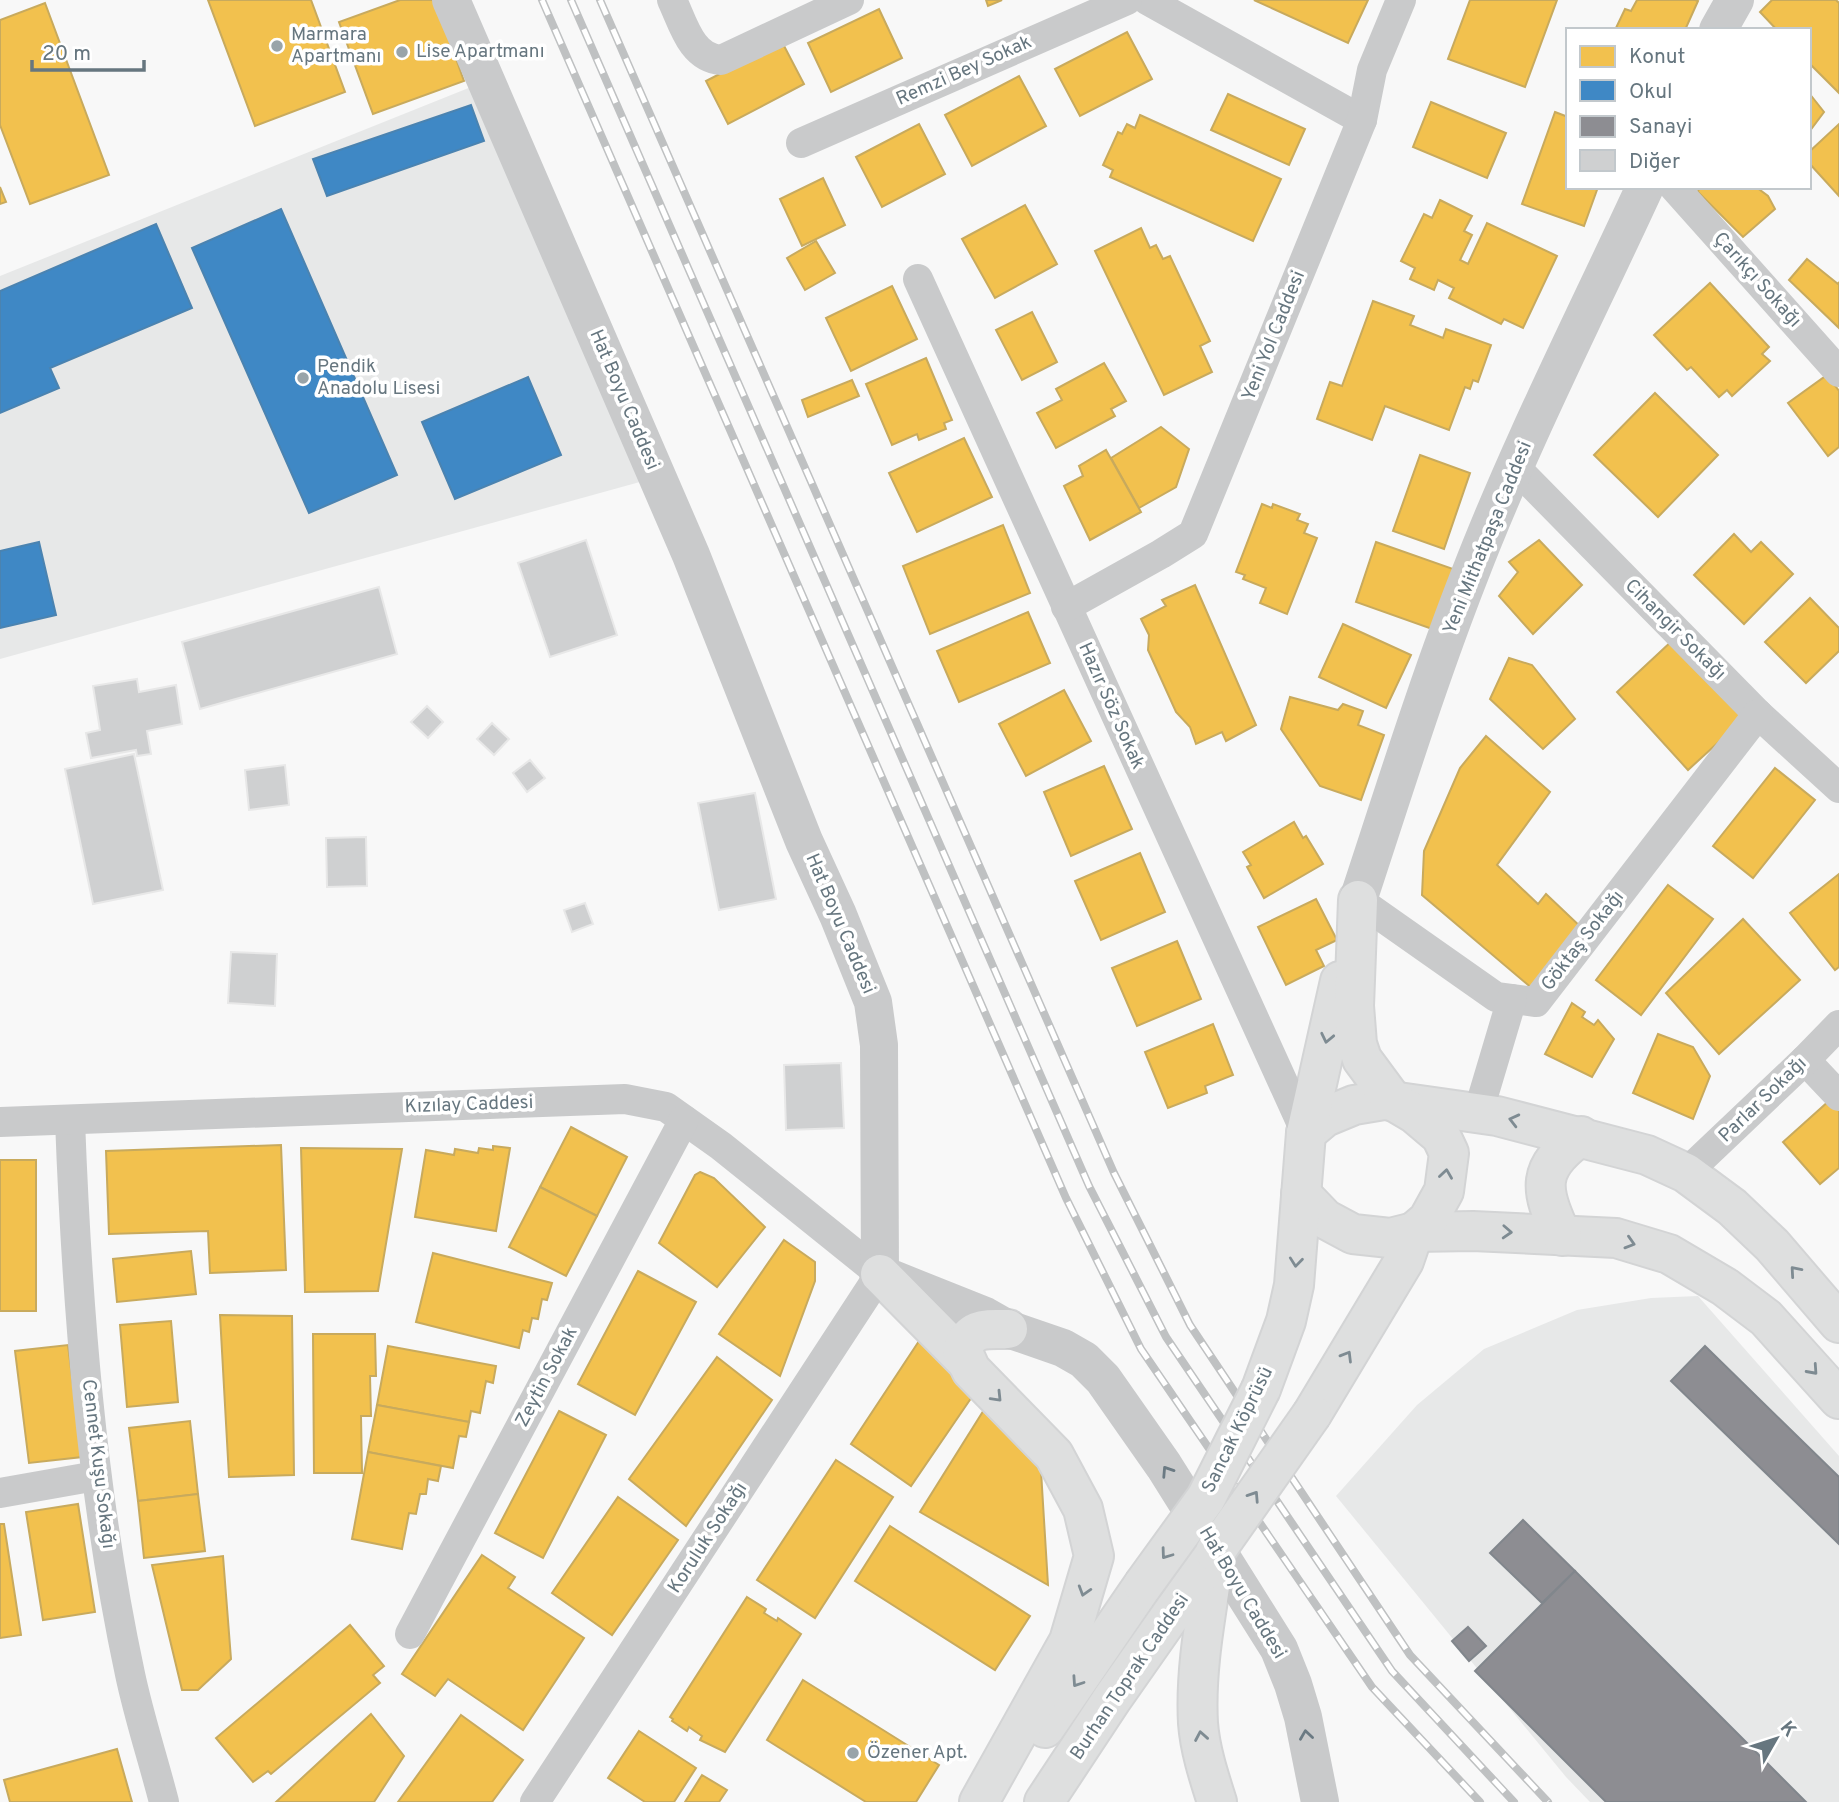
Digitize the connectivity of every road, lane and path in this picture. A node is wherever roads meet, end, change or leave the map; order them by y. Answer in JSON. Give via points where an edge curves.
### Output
{"nodes":[{"id":1,"x":451,"y":0,"type":"edge"},
{"id":2,"x":672,"y":0,"type":"edge"},
{"id":3,"x":849,"y":0,"type":"edge"},
{"id":4,"x":1127,"y":0,"type":"edge"},
{"id":5,"x":1147,"y":0,"type":"edge"},
{"id":6,"x":1401,"y":0,"type":"edge"},
{"id":7,"x":1735,"y":0,"type":"edge"},
{"id":8,"x":1719,"y":28,"type":"edge"},
{"id":9,"x":1362,"y":120,"type":"junction"},
{"id":10,"x":801,"y":143,"type":"dead end"},
{"id":11,"x":1644,"y":189,"type":"edge"},
{"id":12,"x":1676,"y":189,"type":"edge"},
{"id":13,"x":918,"y":279,"type":"dead end"},
{"id":14,"x":1839,"y":372,"type":"edge"},
{"id":15,"x":1516,"y":468,"type":"junction"},
{"id":16,"x":1066,"y":607,"type":"junction"},
{"id":17,"x":1758,"y":714,"type":"junction"},
{"id":18,"x":1839,"y":788,"type":"edge"},
{"id":19,"x":1358,"y":900,"type":"junction"},
{"id":20,"x":1512,"y":999,"type":"junction"},
{"id":21,"x":1839,"y":1025,"type":"edge"},
{"id":22,"x":1805,"y":1060,"type":"junction"},
{"id":23,"x":1839,"y":1096,"type":"edge"},
{"id":24,"x":1393,"y":1101,"type":"junction"},
{"id":25,"x":1478,"y":1113,"type":"junction"},
{"id":26,"x":70,"y":1120,"type":"junction"},
{"id":27,"x":684,"y":1120,"type":"junction"},
{"id":28,"x":0,"y":1122,"type":"edge"},
{"id":29,"x":1306,"y":1133,"type":"junction"},
{"id":30,"x":1581,"y":1136,"type":"junction"},
{"id":31,"x":1686,"y":1173,"type":"junction"},
{"id":32,"x":1301,"y":1194,"type":"junction"},
{"id":33,"x":1414,"y":1232,"type":"junction"},
{"id":34,"x":1562,"y":1236,"type":"junction"},
{"id":35,"x":880,"y":1274,"type":"junction"},
{"id":36,"x":1839,"y":1323,"type":"edge"},
{"id":37,"x":1008,"y":1329,"type":"junction"},
{"id":38,"x":966,"y":1361,"type":"junction"},
{"id":39,"x":1839,"y":1399,"type":"edge"},
{"id":40,"x":96,"y":1476,"type":"junction"},
{"id":41,"x":0,"y":1493,"type":"edge"},
{"id":42,"x":1215,"y":1552,"type":"junction"},
{"id":43,"x":410,"y":1634,"type":"dead end"},
{"id":44,"x":164,"y":1802,"type":"edge"},
{"id":45,"x":535,"y":1802,"type":"edge"},
{"id":46,"x":979,"y":1802,"type":"edge"},
{"id":47,"x":994,"y":1802,"type":"edge"},
{"id":48,"x":1044,"y":1802,"type":"edge"},
{"id":49,"x":1217,"y":1802,"type":"edge"},
{"id":50,"x":1320,"y":1802,"type":"edge"}],
"edges":[{"from":1,"to":35,"type":"street","name":"Hat Boyu Caddesi","via":[[691,555],[873,1002],[878,1045]]},
{"from":2,"to":3,"type":"street","via":[[694,46],[707,57],[721,60]]},
{"from":4,"to":10,"type":"street","name":"Remzi Bey Sokak"},
{"from":5,"to":9,"type":"street"},
{"from":6,"to":9,"type":"street","name":"Yeni Yol Caddesi","via":[[1372,70]]},
{"from":7,"to":8,"type":"street"},
{"from":9,"to":16,"type":"street","name":"Yeni Yol Caddesi","via":[[1193,534]]},
{"from":11,"to":15,"type":"street","name":"Yeni Mithatpaşa Caddesi"},
{"from":12,"to":14,"type":"street","name":"Çarıkçı Sokağı"},
{"from":13,"to":16,"type":"street","name":"Hazır Söz Sokak"},
{"from":15,"to":17,"type":"street","name":"Cihangir Sokağı"},
{"from":15,"to":19,"type":"street","name":"Yeni Mithatpaşa Caddesi","via":[[1470,573]]},
{"from":16,"to":29,"type":"street","name":"Hazır Söz Sokak"},
{"from":17,"to":18,"type":"street","name":"Cihangir Sokağı"},
{"from":17,"to":20,"type":"street","name":"Göktaş Sokağı","via":[[1536,1002]]},
{"from":19,"to":20,"type":"street","via":[[1496,997]]},
{"from":19,"to":24,"type":"main road","via":[[1357,1044],[1370,1073]]},
{"from":19,"to":29,"type":"main road","name":"Sancak Köprüsü","one_way":true},
{"from":20,"to":25,"type":"street"},
{"from":21,"to":22,"type":"street","name":"Parlar Sokağı"},
{"from":22,"to":23,"type":"street"},
{"from":22,"to":31,"type":"street","name":"Parlar Sokağı"},
{"from":24,"to":25,"type":"main road"},
{"from":24,"to":29,"type":"main road","via":[[1354,1105],[1325,1117]]},
{"from":33,"to":24,"type":"main road","one_way":true,"via":[[1428,1220],[1444,1191],[1449,1153],[1441,1136]]},
{"from":30,"to":25,"type":"main road","one_way":true},
{"from":26,"to":27,"type":"street","name":"Kızılay Caddesi","via":[[625,1099],[666,1107]]},
{"from":26,"to":28,"type":"street","name":"Kızılay Caddesi"},
{"from":26,"to":40,"type":"street","name":"Cennet Kuşu Sokağı","via":[[74,1239]]},
{"from":27,"to":35,"type":"street","name":"Kızılay Caddesi"},
{"from":27,"to":43,"type":"street","name":"Zeytin Sokak"},
{"from":29,"to":32,"type":"main road","name":"Sancak Köprüsü"},
{"from":30,"to":31,"type":"main road","via":[[1647,1155]]},
{"from":30,"to":34,"type":"main road","via":[[1560,1151],[1549,1166],[1545,1184]]},
{"from":36,"to":31,"type":"main road","one_way":true,"via":[[1772,1245]]},
{"from":32,"to":33,"type":"main road","via":[[1325,1219],[1353,1234],[1390,1238]]},
{"from":32,"to":47,"type":"main road","name":"Sancak Köprüsü","one_way":true,"bridge":true,"via":[[1286,1321],[1261,1389],[1206,1498]]},
{"from":33,"to":34,"type":"main road","one_way":true},
{"from":42,"to":33,"type":"main road","one_way":true,"bridge":true,"via":[[1311,1414],[1404,1261]]},
{"from":34,"to":39,"type":"main road","one_way":true,"via":[[1616,1238],[1669,1254],[1766,1318]]},
{"from":35,"to":37,"type":"street","name":"Hat Boyu Caddesi"},
{"from":35,"to":38,"type":"main road"},
{"from":35,"to":45,"type":"street","name":"Koruluk Sokağı"},
{"from":37,"to":38,"type":"main road","via":[[973,1332],[962,1350]]},
{"from":50,"to":37,"type":"street","name":"Hat Boyu Caddesi","one_way":true,"via":[[1303,1717],[1279,1649],[1164,1466],[1103,1379],[1084,1360]]},
{"from":38,"to":46,"type":"main road","one_way":true,"via":[[1054,1455],[1083,1509],[1094,1556],[1069,1641]]},
{"from":40,"to":41,"type":"street"},
{"from":40,"to":44,"type":"street","name":"Cennet Kuşu Sokağı","via":[[130,1674]]},
{"from":42,"to":48,"type":"main road","name":"Burhan Toprak Caddesi"},
{"from":49,"to":42,"type":"main road","one_way":true,"via":[[1198,1725],[1199,1666]]}]}
